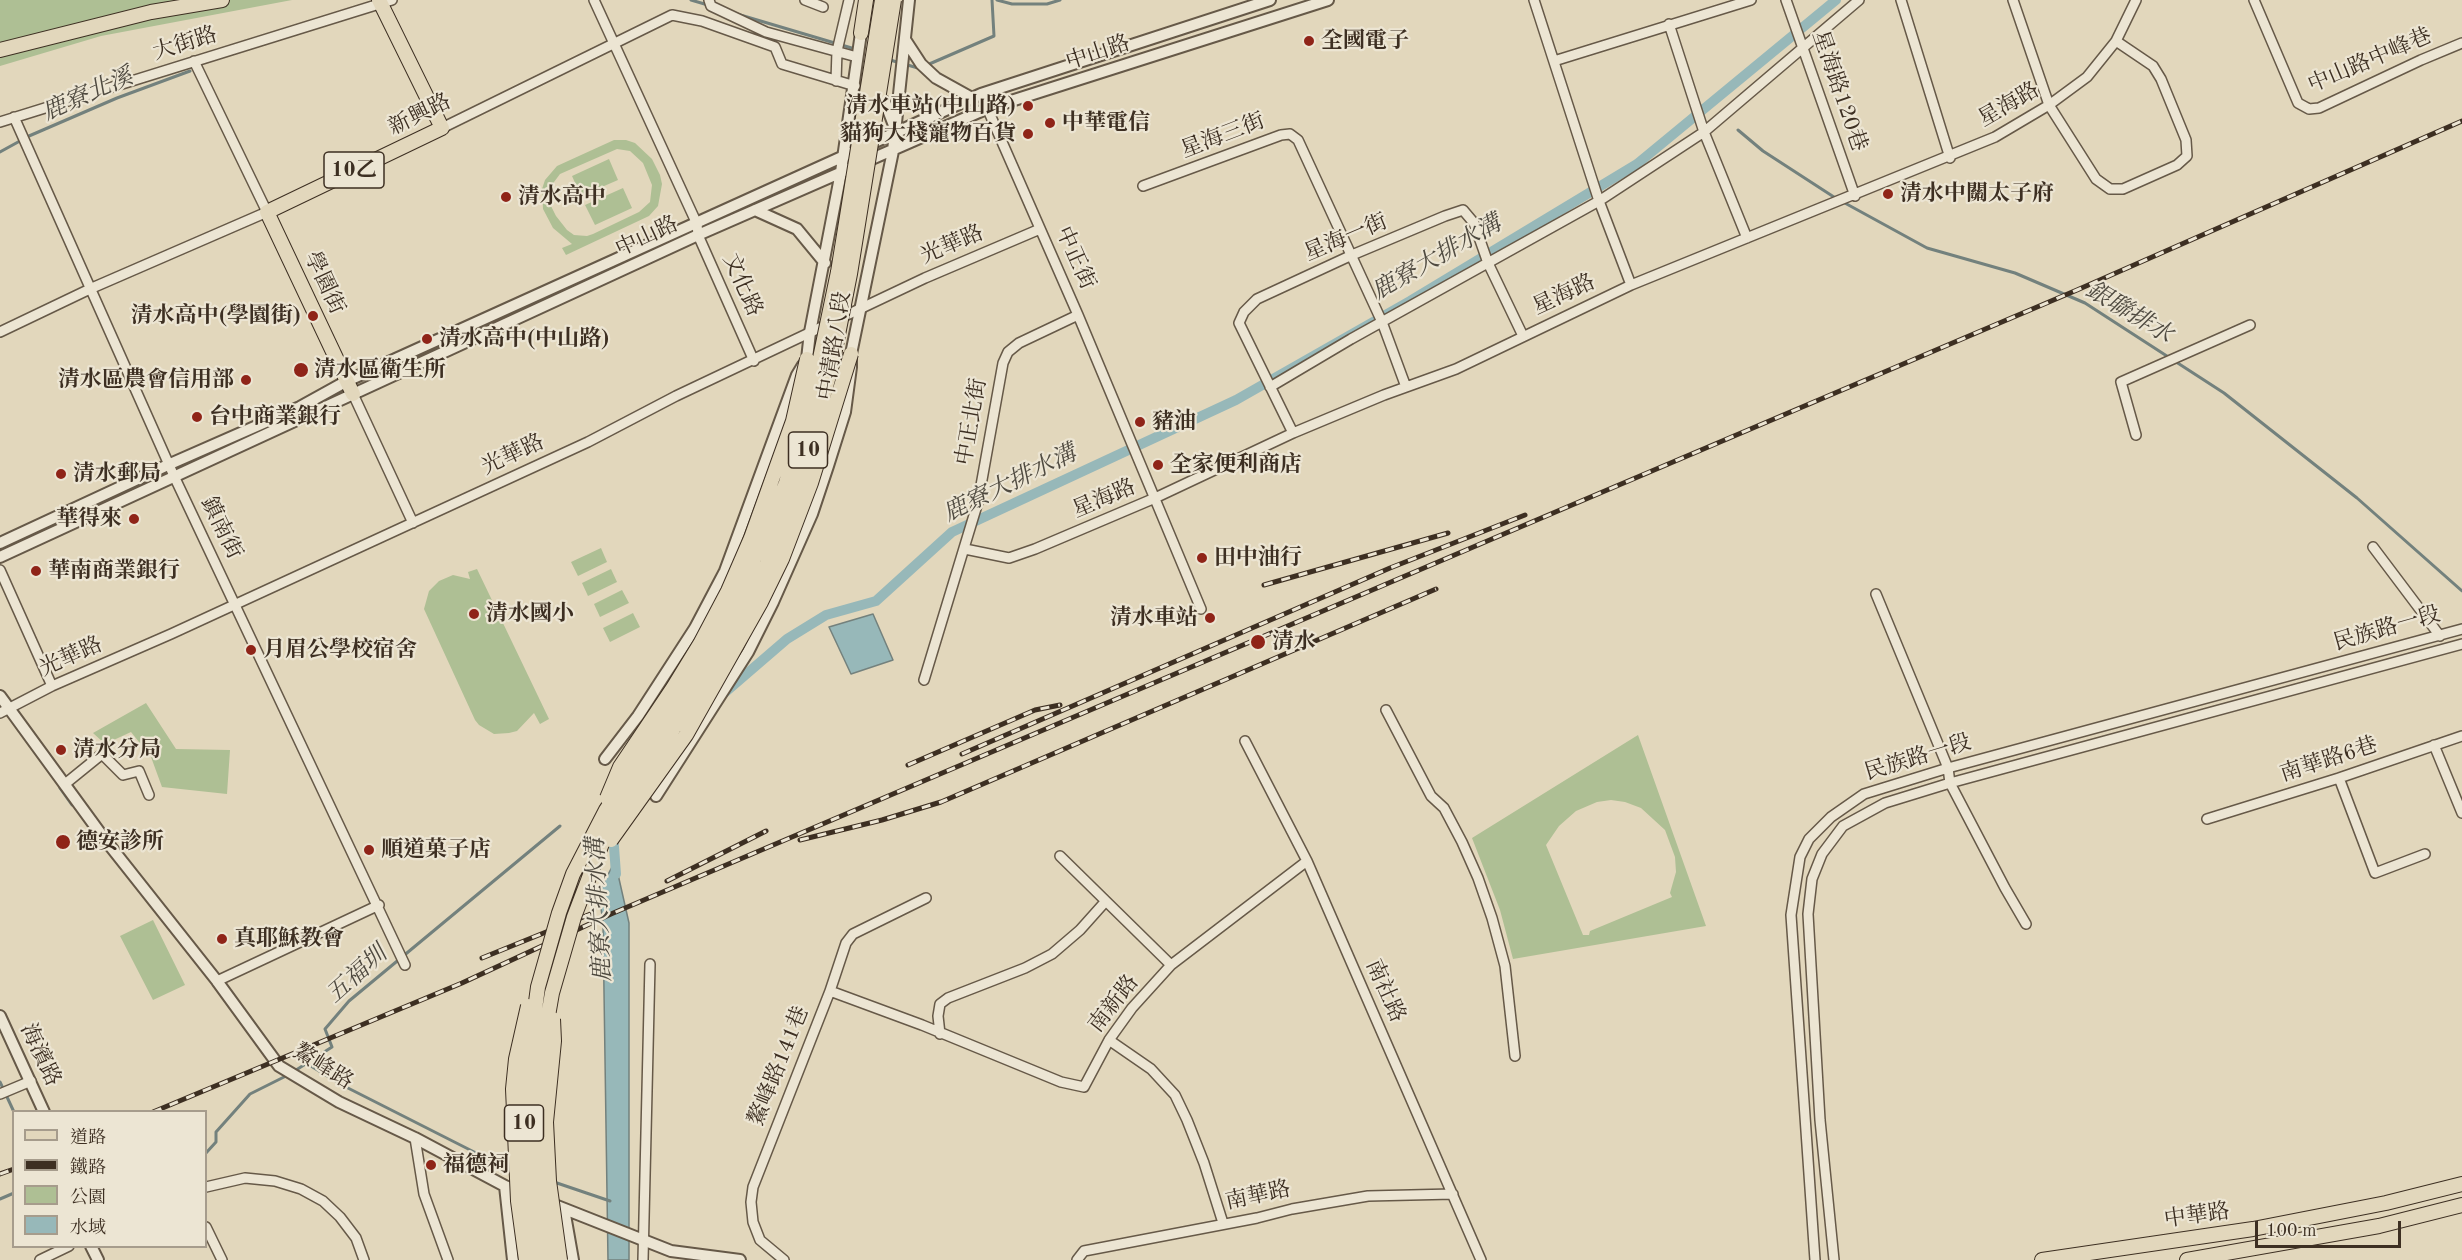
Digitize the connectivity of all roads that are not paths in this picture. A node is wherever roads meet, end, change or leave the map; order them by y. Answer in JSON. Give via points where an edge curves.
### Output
{"nodes":[{"id":1,"x":222,"y":0,"type":"edge"},
{"id":2,"x":594,"y":0,"type":"edge"},
{"id":3,"x":709,"y":0,"type":"edge"},
{"id":4,"x":804,"y":0,"type":"edge"},
{"id":5,"x":849,"y":0,"type":"edge"},
{"id":6,"x":866,"y":0,"type":"edge"},
{"id":7,"x":882,"y":0,"type":"edge"},
{"id":8,"x":894,"y":0,"type":"edge"},
{"id":9,"x":909,"y":0,"type":"edge"},
{"id":10,"x":1270,"y":0,"type":"edge"},
{"id":11,"x":1325,"y":0,"type":"edge"},
{"id":12,"x":1534,"y":0,"type":"edge"},
{"id":13,"x":1751,"y":0,"type":"edge"},
{"id":14,"x":1786,"y":0,"type":"edge"},
{"id":15,"x":1859,"y":0,"type":"edge"},
{"id":16,"x":1901,"y":0,"type":"edge"},
{"id":17,"x":2013,"y":0,"type":"edge"},
{"id":18,"x":2136,"y":0,"type":"edge"},
{"id":19,"x":2254,"y":0,"type":"edge"},
{"id":20,"x":384,"y":1,"type":"edge"},
{"id":21,"x":823,"y":7,"type":"dead end"},
{"id":22,"x":1669,"y":24,"type":"junction"},
{"id":23,"x":861,"y":33,"type":"joint"},
{"id":24,"x":906,"y":41,"type":"junction"},
{"id":25,"x":2116,"y":41,"type":"junction"},
{"id":26,"x":2462,"y":43,"type":"edge"},
{"id":27,"x":612,"y":45,"type":"junction"},
{"id":28,"x":1804,"y":48,"type":"junction"},
{"id":29,"x":0,"y":50,"type":"edge"},
{"id":30,"x":837,"y":51,"type":"junction"},
{"id":31,"x":857,"y":57,"type":"junction"},
{"id":32,"x":1554,"y":60,"type":"junction"},
{"id":33,"x":194,"y":62,"type":"junction"},
{"id":34,"x":836,"y":81,"type":"junction"},
{"id":35,"x":855,"y":86,"type":"junction"},
{"id":36,"x":976,"y":96,"type":"junction"},
{"id":37,"x":2049,"y":105,"type":"junction"},
{"id":38,"x":986,"y":109,"type":"junction"},
{"id":39,"x":14,"y":117,"type":"junction"},
{"id":40,"x":0,"y":122,"type":"edge"},
{"id":41,"x":442,"y":128,"type":"junction"},
{"id":42,"x":897,"y":131,"type":"junction"},
{"id":43,"x":1704,"y":132,"type":"junction"},
{"id":44,"x":893,"y":151,"type":"junction"},
{"id":45,"x":842,"y":155,"type":"junction"},
{"id":46,"x":1950,"y":158,"type":"junction"},
{"id":47,"x":841,"y":172,"type":"junction"},
{"id":48,"x":1143,"y":186,"type":"dead end"},
{"id":49,"x":1855,"y":196,"type":"junction"},
{"id":50,"x":1599,"y":201,"type":"junction"},
{"id":51,"x":755,"y":210,"type":"junction"},
{"id":52,"x":267,"y":212,"type":"junction"},
{"id":53,"x":1040,"y":228,"type":"junction"},
{"id":54,"x":697,"y":230,"type":"junction"},
{"id":55,"x":1747,"y":238,"type":"junction"},
{"id":56,"x":1352,"y":255,"type":"junction"},
{"id":57,"x":825,"y":263,"type":"junction"},
{"id":58,"x":1488,"y":263,"type":"junction"},
{"id":59,"x":1631,"y":285,"type":"junction"},
{"id":60,"x":92,"y":288,"type":"junction"},
{"id":61,"x":860,"y":310,"type":"junction"},
{"id":62,"x":1078,"y":315,"type":"junction"},
{"id":63,"x":1382,"y":322,"type":"junction"},
{"id":64,"x":2250,"y":325,"type":"dead end"},
{"id":65,"x":0,"y":332,"type":"edge"},
{"id":66,"x":810,"y":332,"type":"junction"},
{"id":67,"x":1523,"y":336,"type":"junction"},
{"id":68,"x":850,"y":354,"type":"junction"},
{"id":69,"x":807,"y":358,"type":"junction"},
{"id":70,"x":754,"y":361,"type":"junction"},
{"id":71,"x":1270,"y":387,"type":"junction"},
{"id":72,"x":1406,"y":387,"type":"junction"},
{"id":73,"x":350,"y":388,"type":"junction"},
{"id":74,"x":1293,"y":433,"type":"junction"},
{"id":75,"x":2136,"y":435,"type":"dead end"},
{"id":76,"x":170,"y":464,"type":"junction"},
{"id":77,"x":174,"y":476,"type":"junction"},
{"id":78,"x":1155,"y":498,"type":"junction"},
{"id":79,"x":413,"y":524,"type":"junction"},
{"id":80,"x":0,"y":543,"type":"edge"},
{"id":81,"x":2373,"y":547,"type":"dead end"},
{"id":82,"x":965,"y":549,"type":"junction"},
{"id":83,"x":0,"y":557,"type":"edge"},
{"id":84,"x":0,"y":570,"type":"edge"},
{"id":85,"x":1876,"y":594,"type":"dead end"},
{"id":86,"x":236,"y":603,"type":"junction"},
{"id":87,"x":1202,"y":609,"type":"dead end"},
{"id":88,"x":2462,"y":629,"type":"edge"},
{"id":89,"x":2440,"y":636,"type":"junction"},
{"id":90,"x":2462,"y":644,"type":"edge"},
{"id":91,"x":2351,"y":660,"type":"junction"},
{"id":92,"x":2354,"y":674,"type":"junction"},
{"id":93,"x":924,"y":680,"type":"dead end"},
{"id":94,"x":52,"y":686,"type":"junction"},
{"id":95,"x":0,"y":696,"type":"edge"},
{"id":96,"x":4,"y":710,"type":"edge"},
{"id":97,"x":1386,"y":711,"type":"dead end"},
{"id":98,"x":2462,"y":736,"type":"edge"},
{"id":99,"x":1245,"y":741,"type":"dead end"},
{"id":100,"x":2434,"y":745,"type":"junction"},
{"id":101,"x":605,"y":759,"type":"joint"},
{"id":102,"x":1948,"y":768,"type":"junction"},
{"id":103,"x":2339,"y":778,"type":"junction"},
{"id":104,"x":1950,"y":783,"type":"junction"},
{"id":105,"x":65,"y":784,"type":"junction"},
{"id":106,"x":149,"y":795,"type":"dead end"},
{"id":107,"x":656,"y":796,"type":"joint"},
{"id":108,"x":2462,"y":813,"type":"edge"},
{"id":109,"x":2207,"y":819,"type":"dead end"},
{"id":110,"x":594,"y":832,"type":"junction"},
{"id":111,"x":2425,"y":854,"type":"dead end"},
{"id":112,"x":598,"y":855,"type":"junction"},
{"id":113,"x":1060,"y":856,"type":"dead end"},
{"id":114,"x":1307,"y":861,"type":"junction"},
{"id":115,"x":926,"y":898,"type":"dead end"},
{"id":116,"x":1105,"y":902,"type":"junction"},
{"id":117,"x":379,"y":905,"type":"junction"},
{"id":118,"x":2026,"y":924,"type":"dead end"},
{"id":119,"x":403,"y":960,"type":"dead end"},
{"id":120,"x":650,"y":964,"type":"dead end"},
{"id":121,"x":1171,"y":965,"type":"junction"},
{"id":122,"x":217,"y":981,"type":"junction"},
{"id":123,"x":538,"y":987,"type":"junction"},
{"id":124,"x":830,"y":991,"type":"junction"},
{"id":125,"x":552,"y":993,"type":"junction"},
{"id":126,"x":0,"y":1016,"type":"edge"},
{"id":127,"x":940,"y":1034,"type":"junction"},
{"id":128,"x":1109,"y":1040,"type":"junction"},
{"id":129,"x":1515,"y":1056,"type":"dead end"},
{"id":130,"x":31,"y":1081,"type":"junction"},
{"id":131,"x":0,"y":1094,"type":"edge"},
{"id":132,"x":43,"y":1110,"type":"edge"},
{"id":133,"x":415,"y":1138,"type":"junction"},
{"id":134,"x":2462,"y":1184,"type":"edge"},
{"id":135,"x":505,"y":1186,"type":"junction"},
{"id":136,"x":207,"y":1187,"type":"edge"},
{"id":137,"x":1453,"y":1194,"type":"junction"},
{"id":138,"x":2462,"y":1204,"type":"edge"},
{"id":139,"x":564,"y":1209,"type":"junction"},
{"id":140,"x":1223,"y":1223,"type":"junction"},
{"id":141,"x":207,"y":1229,"type":"edge"},
{"id":142,"x":639,"y":1239,"type":"junction"},
{"id":143,"x":65,"y":1248,"type":"edge"},
{"id":144,"x":40,"y":1260,"type":"edge"},
{"id":145,"x":222,"y":1260,"type":"edge"},
{"id":146,"x":364,"y":1260,"type":"edge"},
{"id":147,"x":448,"y":1260,"type":"edge"},
{"id":148,"x":513,"y":1260,"type":"edge"},
{"id":149,"x":526,"y":1260,"type":"edge"},
{"id":150,"x":537,"y":1260,"type":"edge"},
{"id":151,"x":549,"y":1260,"type":"edge"},
{"id":152,"x":560,"y":1260,"type":"edge"},
{"id":153,"x":573,"y":1260,"type":"edge"},
{"id":154,"x":643,"y":1260,"type":"edge"},
{"id":155,"x":740,"y":1260,"type":"edge"},
{"id":156,"x":784,"y":1260,"type":"edge"},
{"id":157,"x":1077,"y":1260,"type":"edge"},
{"id":158,"x":1481,"y":1260,"type":"edge"},
{"id":159,"x":1815,"y":1260,"type":"edge"},
{"id":160,"x":1834,"y":1260,"type":"edge"},
{"id":161,"x":2042,"y":1260,"type":"edge"},
{"id":162,"x":2187,"y":1260,"type":"edge"}],
"edges":[{"from":1,"to":29,"type":"main road","via":[[151,12]]},
{"from":2,"to":27,"type":"street","name":"文化路"},
{"from":3,"to":30,"type":"street","via":[[711,6],[766,32]]},
{"from":4,"to":21,"type":"street"},
{"from":5,"to":30,"type":"street"},
{"from":6,"to":23,"type":"main road"},
{"from":7,"to":110,"type":"main road","number":"10","bridge":true,"via":[[838,272],[818,368],[786,483],[763,542],[698,670]]},
{"from":8,"to":112,"type":"main road","number":"10","bridge":true,"via":[[848,285],[832,365],[797,489],[766,566],[718,662],[630,794]]},
{"from":9,"to":24,"type":"street","name":"中清路八段"},
{"from":10,"to":36,"type":"street","name":"中山路"},
{"from":11,"to":38,"type":"street","name":"中山路"},
{"from":12,"to":32,"type":"street"},
{"from":13,"to":22,"type":"street"},
{"from":14,"to":28,"type":"street","name":"星海路120巷"},
{"from":15,"to":28,"type":"street"},
{"from":16,"to":46,"type":"street"},
{"from":17,"to":37,"type":"street"},
{"from":18,"to":25,"type":"street","name":"星海路"},
{"from":19,"to":26,"type":"street","name":"中山路中峰巷","via":[[2298,103],[2309,109],[2319,108]]},
{"from":20,"to":33,"type":"street","name":"大街路"},
{"from":20,"to":41,"type":"main road"},
{"from":22,"to":32,"type":"street"},
{"from":22,"to":43,"type":"street"},
{"from":23,"to":31,"type":"street","name":"中清路八段"},
{"from":24,"to":36,"type":"street","via":[[936,78]]},
{"from":24,"to":42,"type":"street","name":"中清路八段"},
{"from":25,"to":37,"type":"street","name":"星海路","via":[[2087,77]]},
{"from":25,"to":37,"type":"street","via":[[2153,66],[2161,80],[2186,140],[2187,156],[2178,165],[2123,189],[2110,189],[2096,178]]},
{"from":27,"to":34,"type":"street","name":"新興路","via":[[672,15],[702,21],[775,47],[782,64]]},
{"from":27,"to":41,"type":"street","name":"新興路"},
{"from":27,"to":54,"type":"street","name":"文化路"},
{"from":28,"to":43,"type":"street"},
{"from":28,"to":49,"type":"street","name":"星海路120巷"},
{"from":30,"to":31,"type":"street"},
{"from":30,"to":34,"type":"street"},
{"from":31,"to":35,"type":"street","name":"中清路八段"},
{"from":32,"to":50,"type":"street"},
{"from":33,"to":39,"type":"street","name":"大街路"},
{"from":33,"to":52,"type":"street","name":"學園街"},
{"from":34,"to":35,"type":"street","name":"新興路"},
{"from":35,"to":42,"type":"street","via":[[885,102]]},
{"from":35,"to":45,"type":"street","name":"中清路八段"},
{"from":36,"to":38,"type":"street","name":"中正街"},
{"from":36,"to":42,"type":"street","name":"中山路"},
{"from":37,"to":46,"type":"street","name":"星海路"},
{"from":38,"to":44,"type":"street","name":"中山路"},
{"from":38,"to":53,"type":"street","name":"中正街"},
{"from":39,"to":40,"type":"street","name":"大街路"},
{"from":39,"to":60,"type":"street","name":"鎮南街"},
{"from":41,"to":52,"type":"main road","name":"新興路","number":"10乙"},
{"from":42,"to":44,"type":"street","name":"中清路八段"},
{"from":42,"to":45,"type":"street","name":"中山路"},
{"from":43,"to":50,"type":"street"},
{"from":43,"to":55,"type":"street"},
{"from":44,"to":47,"type":"street","name":"中山路"},
{"from":44,"to":61,"type":"street","name":"中清路八段"},
{"from":45,"to":47,"type":"street","name":"中清路八段"},
{"from":45,"to":54,"type":"street","name":"中山路"},
{"from":46,"to":49,"type":"street","name":"星海路"},
{"from":47,"to":51,"type":"street","name":"中山路"},
{"from":47,"to":57,"type":"street","name":"中清路八段"},
{"from":48,"to":56,"type":"street","name":"星海三街","via":[[1290,134],[1298,140]]},
{"from":49,"to":55,"type":"street","name":"星海路"},
{"from":50,"to":58,"type":"street"},
{"from":50,"to":59,"type":"street"},
{"from":51,"to":54,"type":"street","name":"中山路"},
{"from":51,"to":57,"type":"street","via":[[797,229]]},
{"from":52,"to":60,"type":"street","name":"新興路"},
{"from":52,"to":73,"type":"main road","name":"學園街"},
{"from":53,"to":61,"type":"street","name":"光華路"},
{"from":53,"to":62,"type":"street","name":"中正街"},
{"from":54,"to":70,"type":"street","name":"文化路"},
{"from":54,"to":73,"type":"street","name":"中山路"},
{"from":55,"to":59,"type":"street","name":"星海路"},
{"from":56,"to":58,"type":"street","name":"星海一街","via":[[1463,210],[1474,223]]},
{"from":56,"to":63,"type":"street","name":"星海三街"},
{"from":56,"to":71,"type":"street","name":"星海一街","via":[[1257,298],[1244,312],[1239,323]]},
{"from":57,"to":66,"type":"street","name":"中清路八段"},
{"from":58,"to":63,"type":"street"},
{"from":58,"to":67,"type":"street","name":"星海一街"},
{"from":59,"to":67,"type":"street","name":"星海路"},
{"from":60,"to":65,"type":"street","name":"新興路"},
{"from":60,"to":76,"type":"street","name":"鎮南街"},
{"from":61,"to":66,"type":"street","name":"光華路"},
{"from":61,"to":68,"type":"street","name":"中清路八段"},
{"from":62,"to":78,"type":"street","name":"中正街"},
{"from":62,"to":82,"type":"street","name":"中正北街","via":[[1008,352]]},
{"from":63,"to":71,"type":"street"},
{"from":63,"to":72,"type":"street","name":"星海三街"},
{"from":64,"to":75,"type":"street","via":[[2121,382]]},
{"from":66,"to":69,"type":"street","name":"中清路八段"},
{"from":66,"to":70,"type":"street","name":"光華路"},
{"from":67,"to":72,"type":"street","name":"星海路","via":[[1456,369]]},
{"from":68,"to":107,"type":"street","name":"中清路八段","via":[[841,423],[812,514],[778,592],[748,652]]},
{"from":68,"to":112,"type":"main road","bridge":true,"via":[[811,483],[761,602],[686,735]]},
{"from":69,"to":101,"type":"street","name":"中清路八段","via":[[797,375],[725,571],[695,628]]},
{"from":69,"to":110,"type":"main road","bridge":true,"via":[[793,421],[728,591],[700,644],[620,767]]},
{"from":70,"to":79,"type":"street","name":"光華路"},
{"from":71,"to":74,"type":"street","name":"星海一街"},
{"from":72,"to":74,"type":"street","name":"星海路"},
{"from":73,"to":76,"type":"street","name":"中山路"},
{"from":73,"to":77,"type":"street","name":"中山路"},
{"from":73,"to":79,"type":"street","name":"學園街"},
{"from":74,"to":78,"type":"street","name":"星海路"},
{"from":76,"to":77,"type":"street","name":"鎮南街"},
{"from":76,"to":80,"type":"street","name":"中山路"},
{"from":77,"to":83,"type":"street","name":"中山路"},
{"from":77,"to":86,"type":"street","name":"鎮南街"},
{"from":78,"to":82,"type":"street","name":"星海路","via":[[1009,558]]},
{"from":78,"to":87,"type":"street"},
{"from":79,"to":86,"type":"street","name":"光華路"},
{"from":81,"to":89,"type":"street"},
{"from":82,"to":93,"type":"street","name":"中正北街"},
{"from":84,"to":94,"type":"street"},
{"from":85,"to":102,"type":"street"},
{"from":86,"to":94,"type":"street","name":"光華路"},
{"from":86,"to":117,"type":"street","name":"鎮南街"},
{"from":88,"to":89,"type":"street","name":"民族路一段"},
{"from":89,"to":91,"type":"street","name":"民族路一段"},
{"from":90,"to":92,"type":"street","name":"民族路一段"},
{"from":91,"to":92,"type":"street"},
{"from":91,"to":102,"type":"street","name":"民族路一段"},
{"from":92,"to":104,"type":"street","name":"民族路一段"},
{"from":94,"to":96,"type":"street","name":"光華路"},
{"from":95,"to":96,"type":"street","name":"鰲峰路"},
{"from":96,"to":105,"type":"street","name":"鰲峰路"},
{"from":97,"to":129,"type":"street","via":[[1431,796],[1444,808],[1478,878],[1505,966]]},
{"from":98,"to":100,"type":"street","name":"南華路6巷"},
{"from":99,"to":114,"type":"street","name":"南社路"},
{"from":100,"to":103,"type":"street","name":"南華路6巷"},
{"from":100,"to":108,"type":"street"},
{"from":101,"to":107,"type":"street"},
{"from":102,"to":104,"type":"street"},
{"from":102,"to":159,"type":"street","name":"民族路一段","via":[[1864,794],[1831,817],[1809,839],[1800,857],[1791,915]]},
{"from":103,"to":109,"type":"street","name":"南華路6巷"},
{"from":103,"to":111,"type":"street","via":[[2375,873]]},
{"from":104,"to":118,"type":"street"},
{"from":104,"to":160,"type":"street","name":"民族路一段","via":[[1885,803],[1843,826],[1822,854],[1812,879],[1808,914],[1811,976]]},
{"from":105,"to":106,"type":"street","via":[[102,754],[123,775],[139,771]]},
{"from":105,"to":122,"type":"street","name":"鰲峰路"},
{"from":110,"to":123,"type":"main road","number":"10","bridge":true,"via":[[562,903]]},
{"from":112,"to":125,"type":"main road","number":"10","bridge":true,"via":[[574,917]]},
{"from":113,"to":116,"type":"street"},
{"from":114,"to":121,"type":"street","name":"南新路"},
{"from":114,"to":137,"type":"street","name":"南社路"},
{"from":115,"to":124,"type":"street","via":[[853,934],[846,942]]},
{"from":116,"to":121,"type":"street"},
{"from":116,"to":127,"type":"street","via":[[1052,954],[940,1004]]},
{"from":117,"to":119,"type":"street","name":"鎮南街"},
{"from":117,"to":122,"type":"street"},
{"from":120,"to":142,"type":"street"},
{"from":121,"to":128,"type":"street","name":"南新路"},
{"from":122,"to":133,"type":"street","name":"鰲峰路","via":[[279,1066],[339,1102]]},
{"from":123,"to":149,"type":"main road","bridge":true,"via":[[530,996],[513,1089],[518,1201]]},
{"from":123,"to":150,"type":"main road","number":"10","bridge":true,"via":[[527,1069],[524,1140]]},
{"from":124,"to":127,"type":"street","name":"鰲峰路141巷"},
{"from":124,"to":156,"type":"street","name":"鰲峰路141巷","via":[[753,1186],[753,1222],[760,1240]]},
{"from":125,"to":151,"type":"main road","number":"10","bridge":true,"via":[[537,1079],[537,1152]]},
{"from":125,"to":152,"type":"main road","bridge":true,"via":[[554,1041],[546,1122],[549,1182]]},
{"from":126,"to":130,"type":"street","name":"海濱路"},
{"from":127,"to":128,"type":"street","name":"南新路","via":[[1061,1082],[1084,1087]]},
{"from":128,"to":140,"type":"street","via":[[1151,1069],[1175,1095],[1204,1163]]},
{"from":130,"to":131,"type":"street"},
{"from":130,"to":132,"type":"street","name":"海濱路"},
{"from":133,"to":135,"type":"street","name":"鰲峰路"},
{"from":133,"to":147,"type":"street","via":[[424,1194]]},
{"from":134,"to":161,"type":"main road","name":"中華路","via":[[2253,1229]]},
{"from":135,"to":139,"type":"street","name":"鰲峰路"},
{"from":135,"to":148,"type":"street"},
{"from":136,"to":146,"type":"street","via":[[244,1178],[275,1180],[301,1189],[323,1201],[340,1217],[356,1238]]},
{"from":137,"to":140,"type":"street","name":"南華路","via":[[1368,1196]]},
{"from":137,"to":158,"type":"street","name":"南社路"},
{"from":138,"to":162,"type":"main road","name":"中華路","via":[[2379,1226]]},
{"from":139,"to":142,"type":"street","name":"鰲峰路"},
{"from":139,"to":153,"type":"street"},
{"from":140,"to":157,"type":"street","name":"南華路","via":[[1084,1251]]},
{"from":141,"to":145,"type":"street"},
{"from":142,"to":154,"type":"street"},
{"from":142,"to":155,"type":"street","name":"鰲峰路","via":[[671,1251]]},
{"from":143,"to":144,"type":"street"}]}
